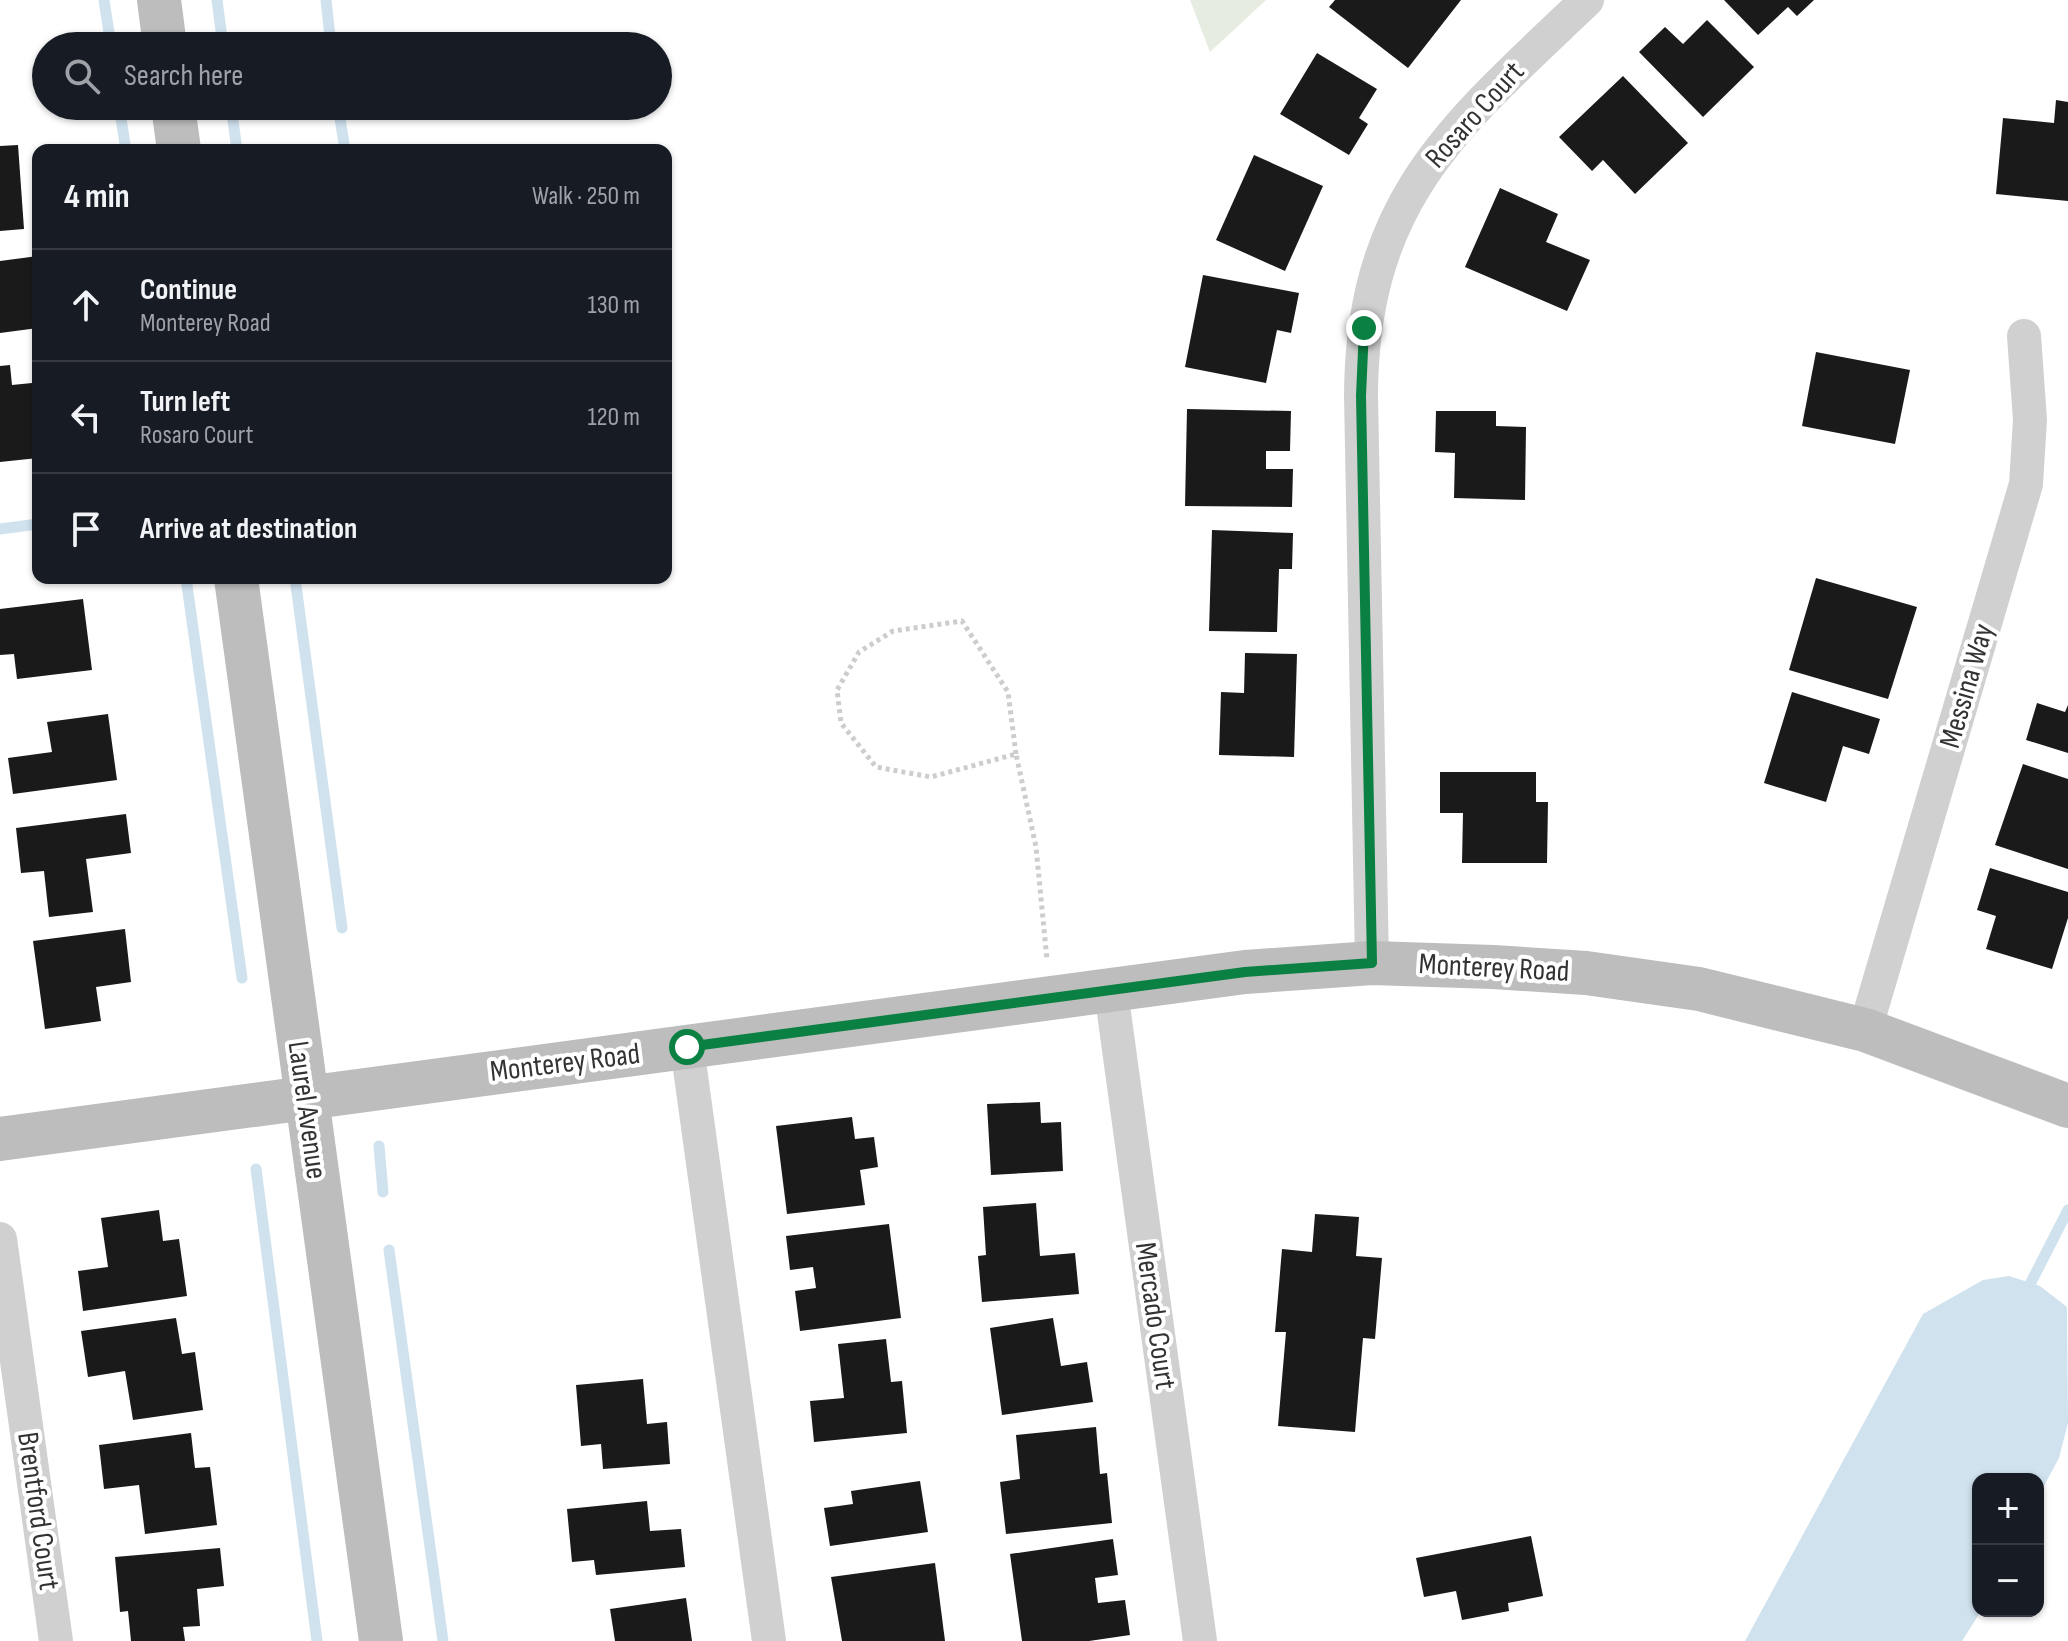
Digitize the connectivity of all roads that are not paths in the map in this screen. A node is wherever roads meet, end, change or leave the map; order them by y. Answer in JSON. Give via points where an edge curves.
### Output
{"nodes":[{"id":1,"x":159,"y":0,"type":"edge"},
{"id":2,"x":1587,"y":0,"type":"edge"},
{"id":3,"x":163,"y":32,"type":"edge"},
{"id":4,"x":175,"y":120,"type":"edge"},
{"id":5,"x":178,"y":144,"type":"edge"},
{"id":6,"x":2024,"y":336,"type":"dead end"},
{"id":7,"x":237,"y":584,"type":"edge"},
{"id":8,"x":1372,"y":963,"type":"junction"},
{"id":9,"x":1111,"y":991,"type":"junction"},
{"id":10,"x":1865,"y":1030,"type":"junction"},
{"id":11,"x":687,"y":1047,"type":"junction"},
{"id":12,"x":305,"y":1096,"type":"junction"},
{"id":13,"x":2068,"y":1106,"type":"edge"},
{"id":14,"x":0,"y":1139,"type":"edge"},
{"id":15,"x":0,"y":1239,"type":"edge"},
{"id":16,"x":56,"y":1641,"type":"edge"},
{"id":17,"x":381,"y":1641,"type":"edge"},
{"id":18,"x":769,"y":1641,"type":"edge"},
{"id":19,"x":1200,"y":1641,"type":"edge"}],
"edges":[{"from":1,"to":3,"type":"street"},
{"from":2,"to":8,"type":"street","name":"Rosaro Court","via":[[1457,126],[1428,162],[1392,226],[1371,294],[1361,396]]},
{"from":4,"to":5,"type":"street"},
{"from":6,"to":10,"type":"street","name":"Messina Way","via":[[2030,420],[2026,484]]},
{"from":7,"to":12,"type":"street","name":"Laurel Avenue"},
{"from":8,"to":9,"type":"street","name":"Monterey Road","via":[[1245,972]]},
{"from":8,"to":10,"type":"street","name":"Monterey Road","via":[[1586,973],[1699,989]]},
{"from":9,"to":11,"type":"street","name":"Monterey Road"},
{"from":9,"to":19,"type":"street","name":"Mercado Court"},
{"from":10,"to":13,"type":"street","name":"Monterey Road"},
{"from":11,"to":12,"type":"street","name":"Monterey Road"},
{"from":11,"to":18,"type":"street"},
{"from":12,"to":14,"type":"street","name":"Monterey Road"},
{"from":12,"to":17,"type":"street","name":"Laurel Avenue"},
{"from":15,"to":16,"type":"street","name":"Brentford Court"}]}
